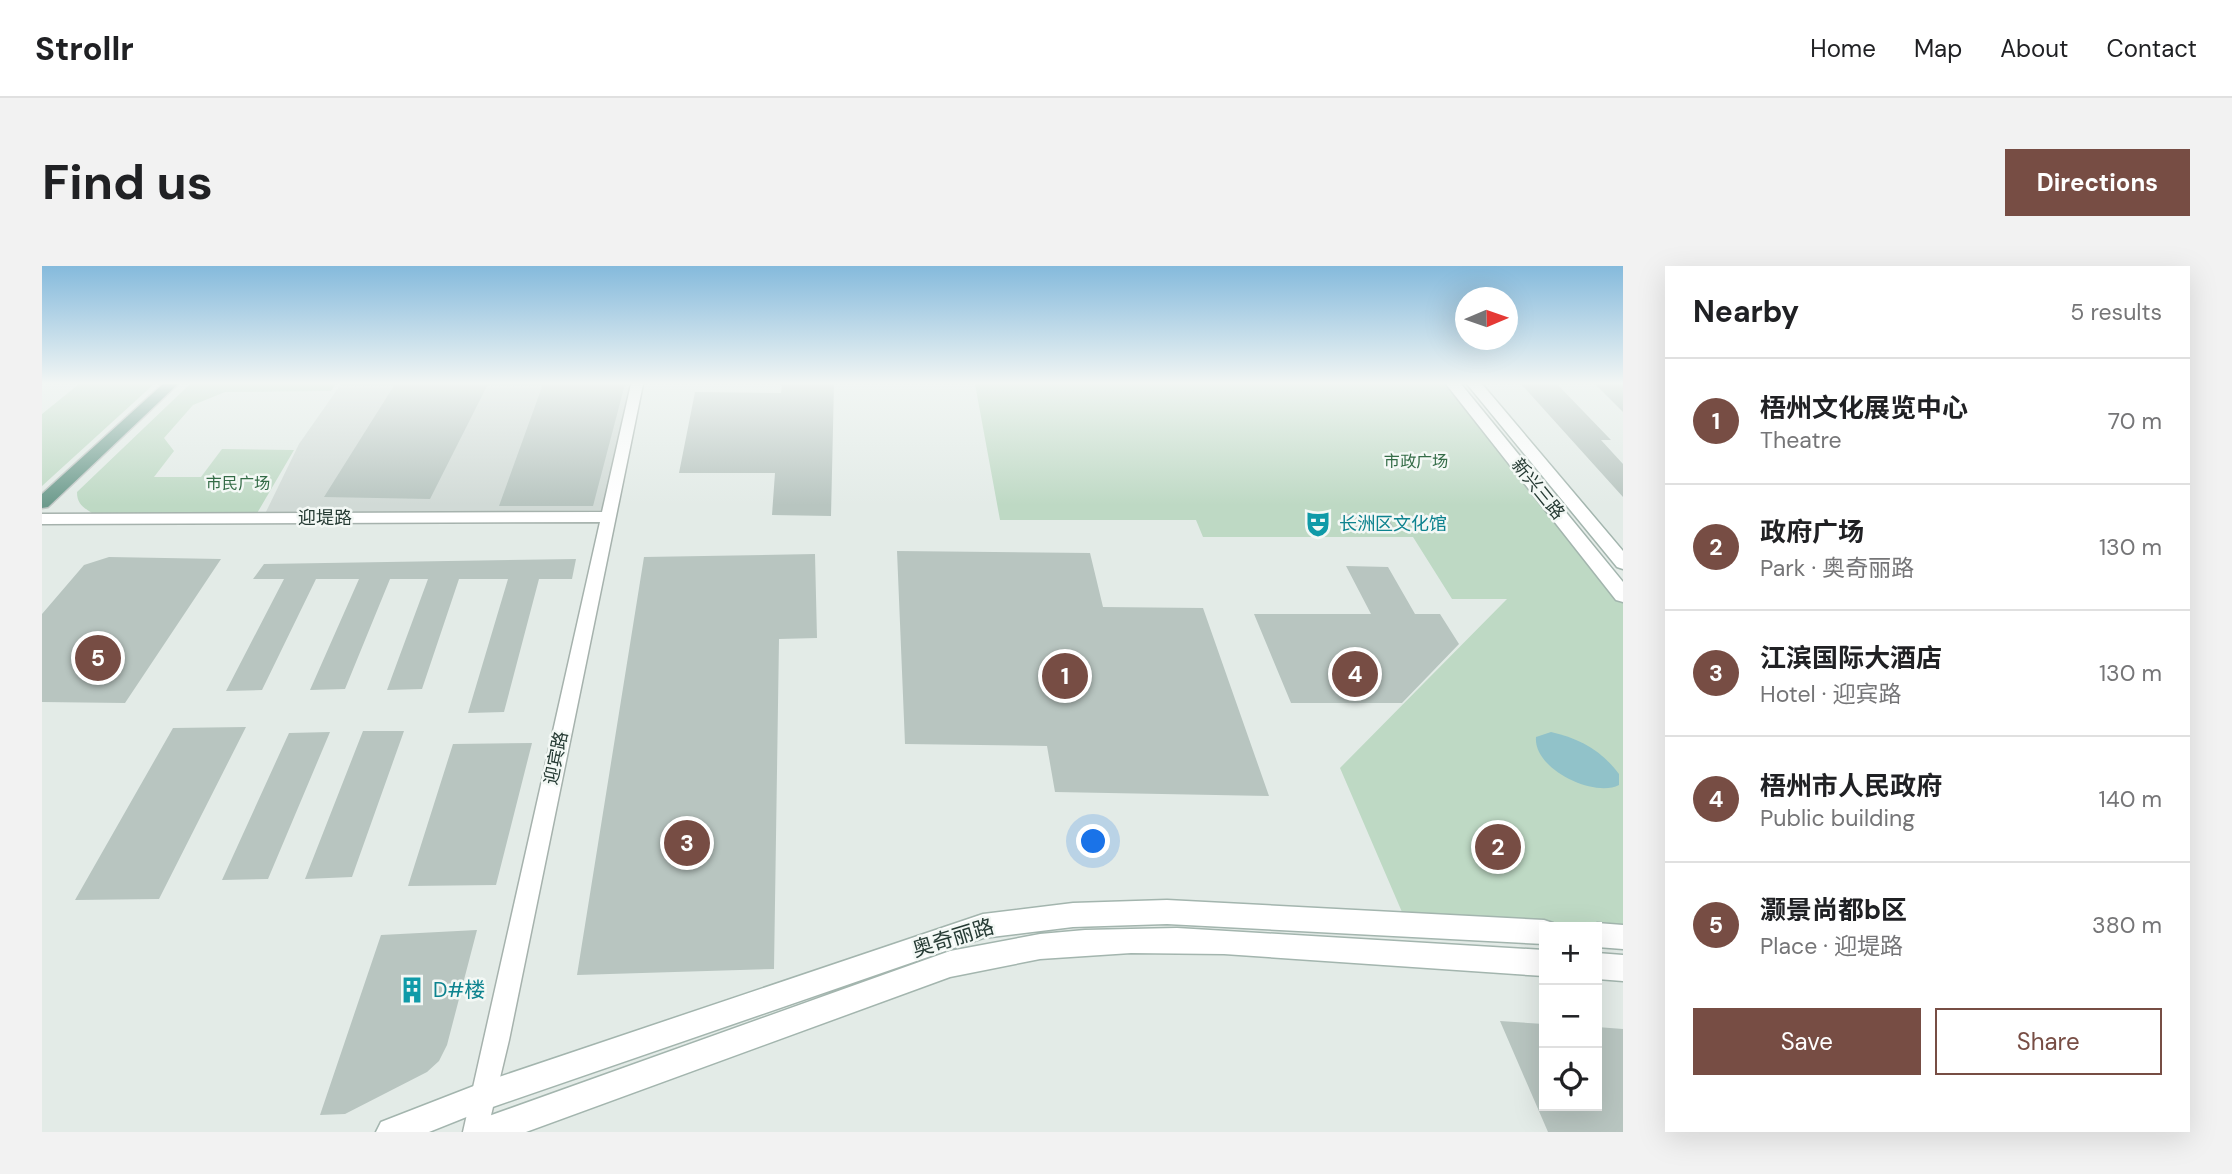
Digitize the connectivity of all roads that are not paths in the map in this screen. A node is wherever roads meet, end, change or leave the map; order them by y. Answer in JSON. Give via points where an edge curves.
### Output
{"nodes":[{"id":1,"x":110,"y":424,"type":"edge"},
{"id":2,"x":128,"y":424,"type":"edge"},
{"id":3,"x":628,"y":424,"type":"edge"},
{"id":4,"x":1486,"y":424,"type":"edge"},
{"id":5,"x":1508,"y":424,"type":"edge"},
{"id":6,"x":42,"y":486,"type":"edge"},
{"id":7,"x":42,"y":503,"type":"edge"},
{"id":8,"x":608,"y":517,"type":"junction"},
{"id":9,"x":42,"y":519,"type":"edge"},
{"id":10,"x":1623,"y":563,"type":"edge"},
{"id":11,"x":1623,"y":594,"type":"edge"},
{"id":12,"x":1539,"y":932,"type":"edge"},
{"id":13,"x":1602,"y":935,"type":"edge"},
{"id":14,"x":1623,"y":937,"type":"edge"},
{"id":15,"x":1539,"y":963,"type":"edge"},
{"id":16,"x":1602,"y":966,"type":"edge"},
{"id":17,"x":1623,"y":968,"type":"edge"},
{"id":18,"x":484,"y":1096,"type":"junction"},
{"id":19,"x":391,"y":1132,"type":"edge"},
{"id":20,"x":475,"y":1132,"type":"edge"},
{"id":21,"x":486,"y":1132,"type":"edge"}],
"edges":[{"from":1,"to":6,"type":"main road"},
{"from":2,"to":7,"type":"main road"},
{"from":3,"to":8,"type":"street","name":"迎宾路"},
{"from":4,"to":11,"type":"main road","name":"新兴三路"},
{"from":5,"to":10,"type":"main road","name":"新兴三路"},
{"from":8,"to":9,"type":"street","name":"迎堤路"},
{"from":8,"to":18,"type":"street","name":"迎宾路"},
{"from":12,"to":18,"type":"main road","name":"奥奇丽路","via":[[1167,912],[1024,919],[984,926]]},
{"from":13,"to":14,"type":"main road"},
{"from":15,"to":21,"type":"main road","name":"奥奇丽路","via":[[1221,941],[1046,945],[998,951],[950,964]]},
{"from":16,"to":17,"type":"main road"},
{"from":18,"to":19,"type":"main road","name":"奥奇丽路"},
{"from":18,"to":20,"type":"street","name":"迎宾路"}]}
